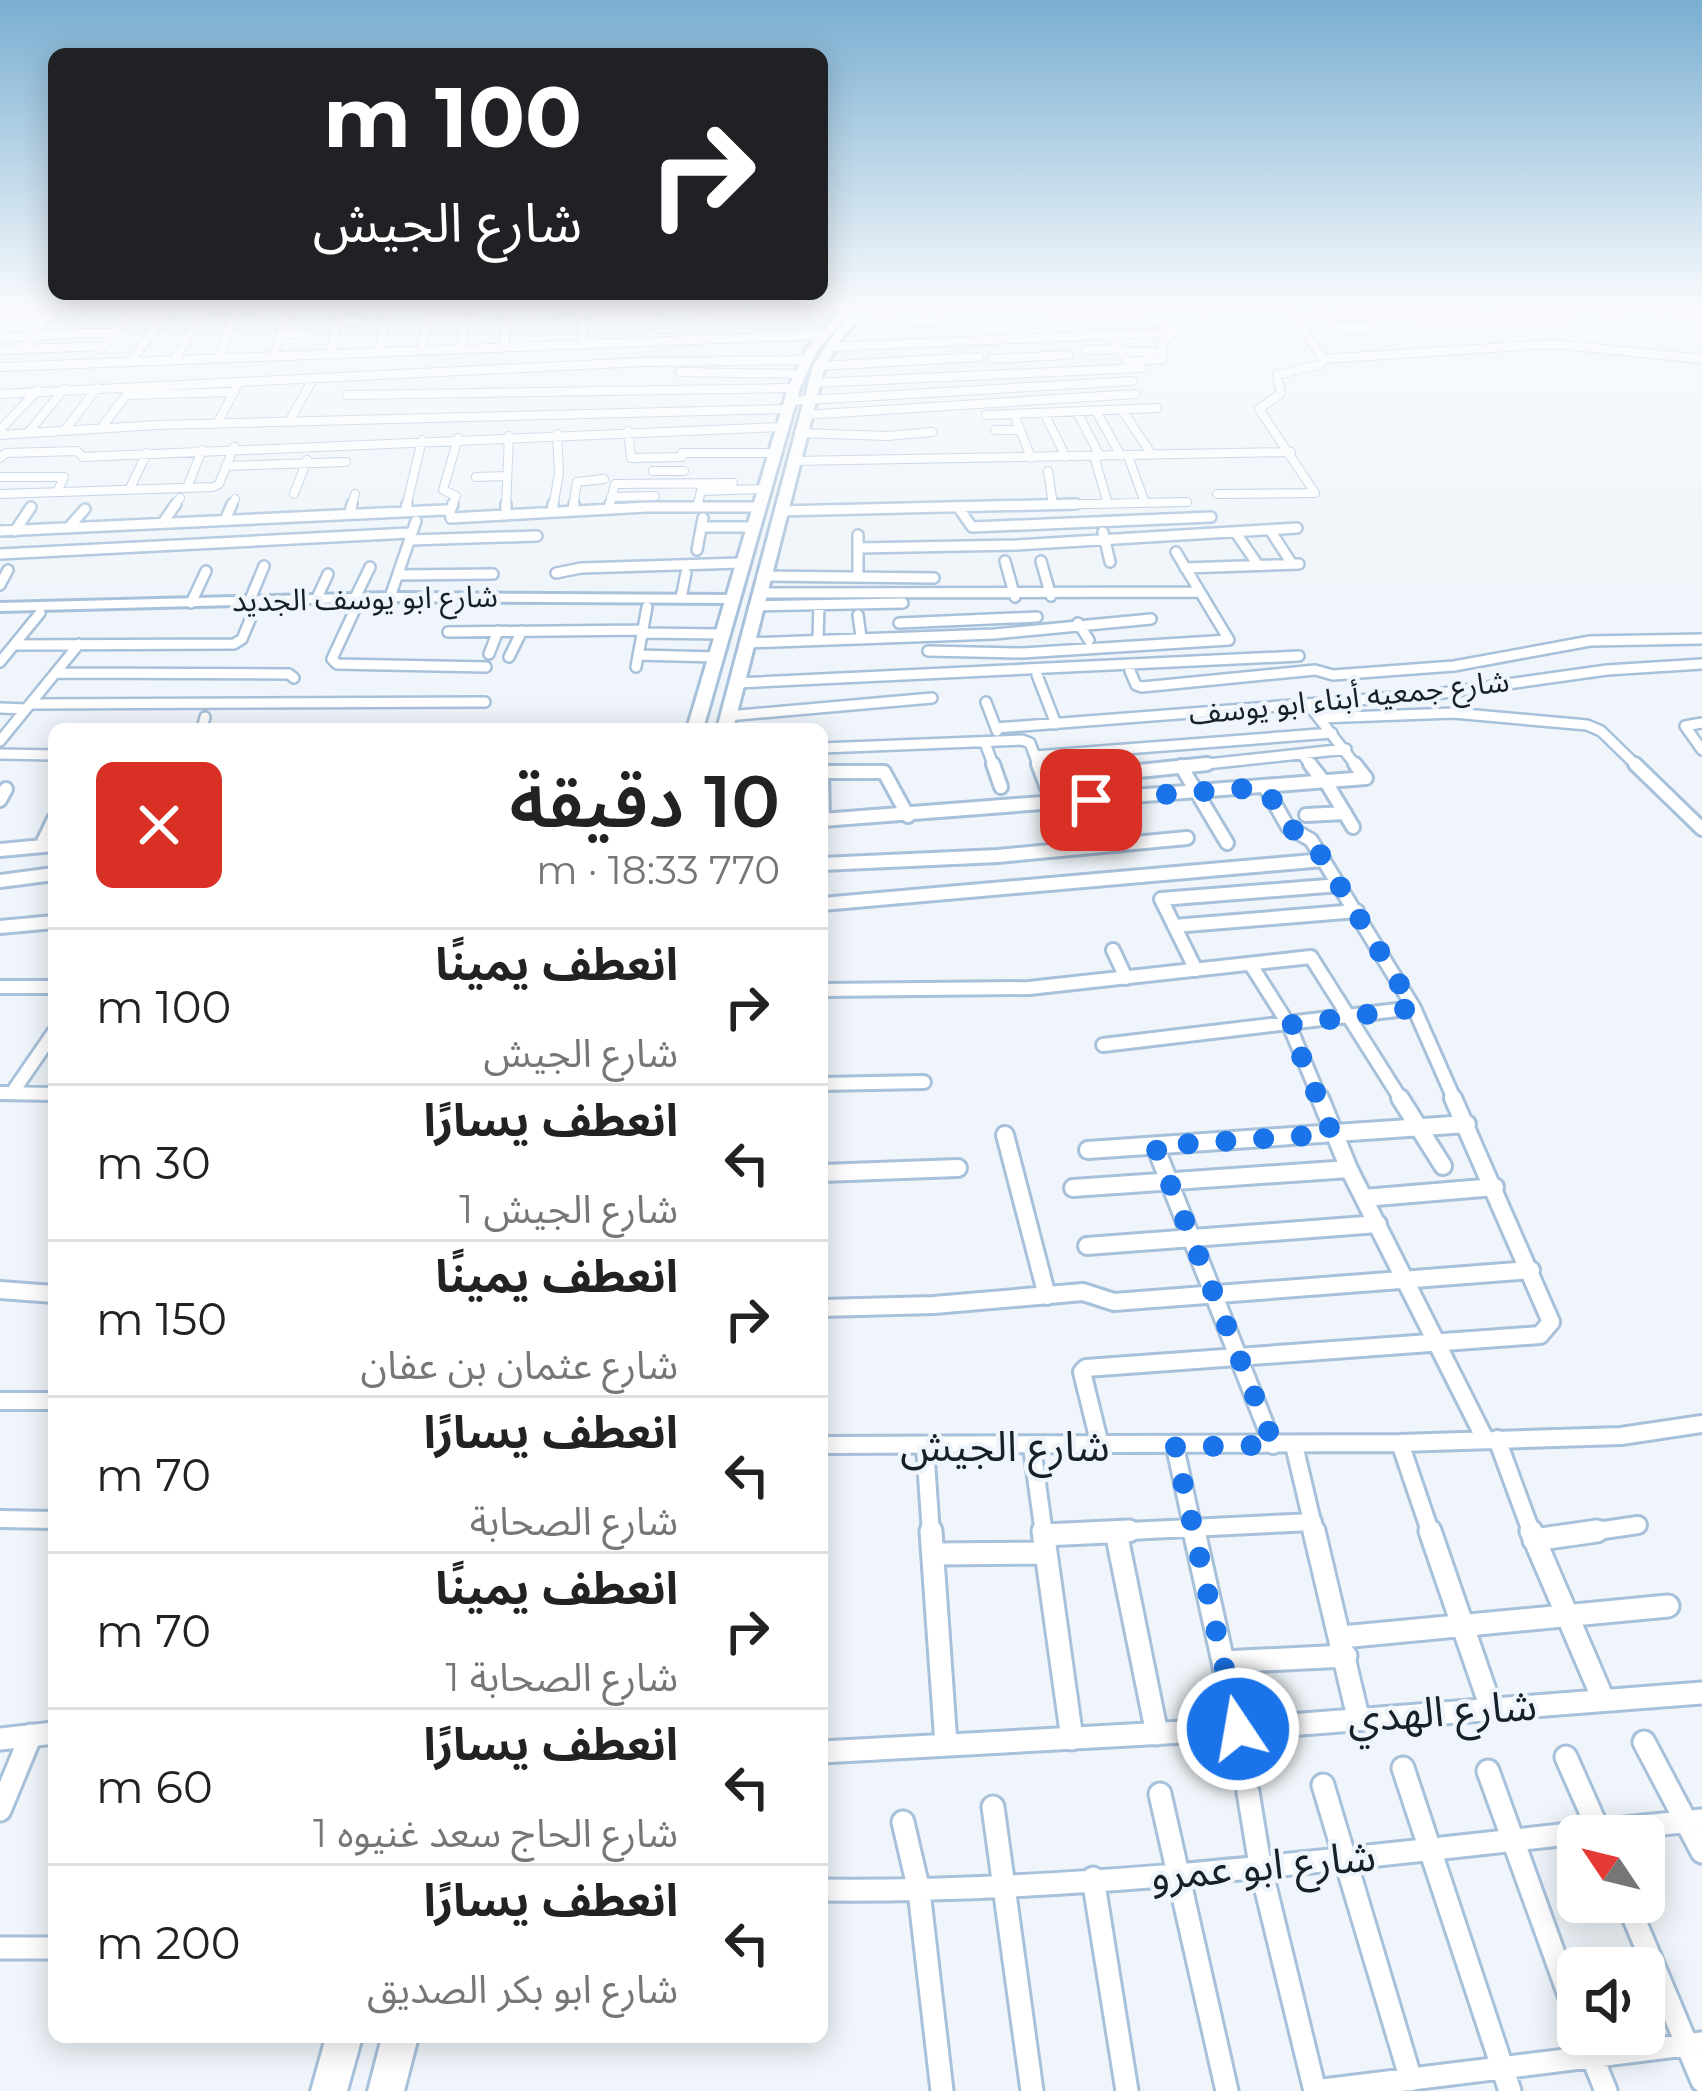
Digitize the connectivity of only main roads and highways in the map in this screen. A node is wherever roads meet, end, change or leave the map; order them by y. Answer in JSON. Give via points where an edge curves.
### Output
{"nodes":[{"id":1,"x":791,"y":403,"type":"edge"},
{"id":2,"x":808,"y":403,"type":"edge"},
{"id":3,"x":750,"y":530,"type":"junction"},
{"id":4,"x":775,"y":532,"type":"junction"},
{"id":5,"x":356,"y":602,"type":"junction"},
{"id":6,"x":729,"y":604,"type":"junction"},
{"id":7,"x":252,"y":605,"type":"junction"},
{"id":8,"x":126,"y":608,"type":"junction"},
{"id":9,"x":0,"y":611,"type":"edge"},
{"id":10,"x":701,"y":708,"type":"junction"},
{"id":11,"x":728,"y":718,"type":"edge"},
{"id":12,"x":697,"y":723,"type":"edge"},
{"id":13,"x":342,"y":2043,"type":"edge"},
{"id":14,"x":398,"y":2043,"type":"edge"},
{"id":15,"x":329,"y":2091,"type":"edge"},
{"id":16,"x":386,"y":2091,"type":"edge"}],
"edges":[{"from":1,"to":3,"type":"main road"},
{"from":2,"to":4,"type":"main road"},
{"from":3,"to":4,"type":"main road"},
{"from":3,"to":6,"type":"main road"},
{"from":4,"to":11,"type":"main road"},
{"from":5,"to":6,"type":"main road","name":"شارع ابو يوسف الجديد"},
{"from":5,"to":6,"type":"main road","name":"شارع ابو يوسف الجديد"},
{"from":5,"to":7,"type":"main road","name":"شارع ابو يوسف الجديد"},
{"from":5,"to":7,"type":"main road","name":"شارع ابو يوسف الجديد"},
{"from":6,"to":10,"type":"main road"},
{"from":7,"to":8,"type":"main road","name":"شارع ابو يوسف الجديد"},
{"from":7,"to":8,"type":"main road","name":"شارع ابو يوسف الجديد"},
{"from":8,"to":9,"type":"main road","name":"شارع ابو يوسف الجديد"},
{"from":8,"to":9,"type":"main road","name":"شارع ابو يوسف الجديد"},
{"from":10,"to":11,"type":"main road"},
{"from":10,"to":12,"type":"main road"},
{"from":13,"to":15,"type":"main road"},
{"from":14,"to":16,"type":"main road"}]}
